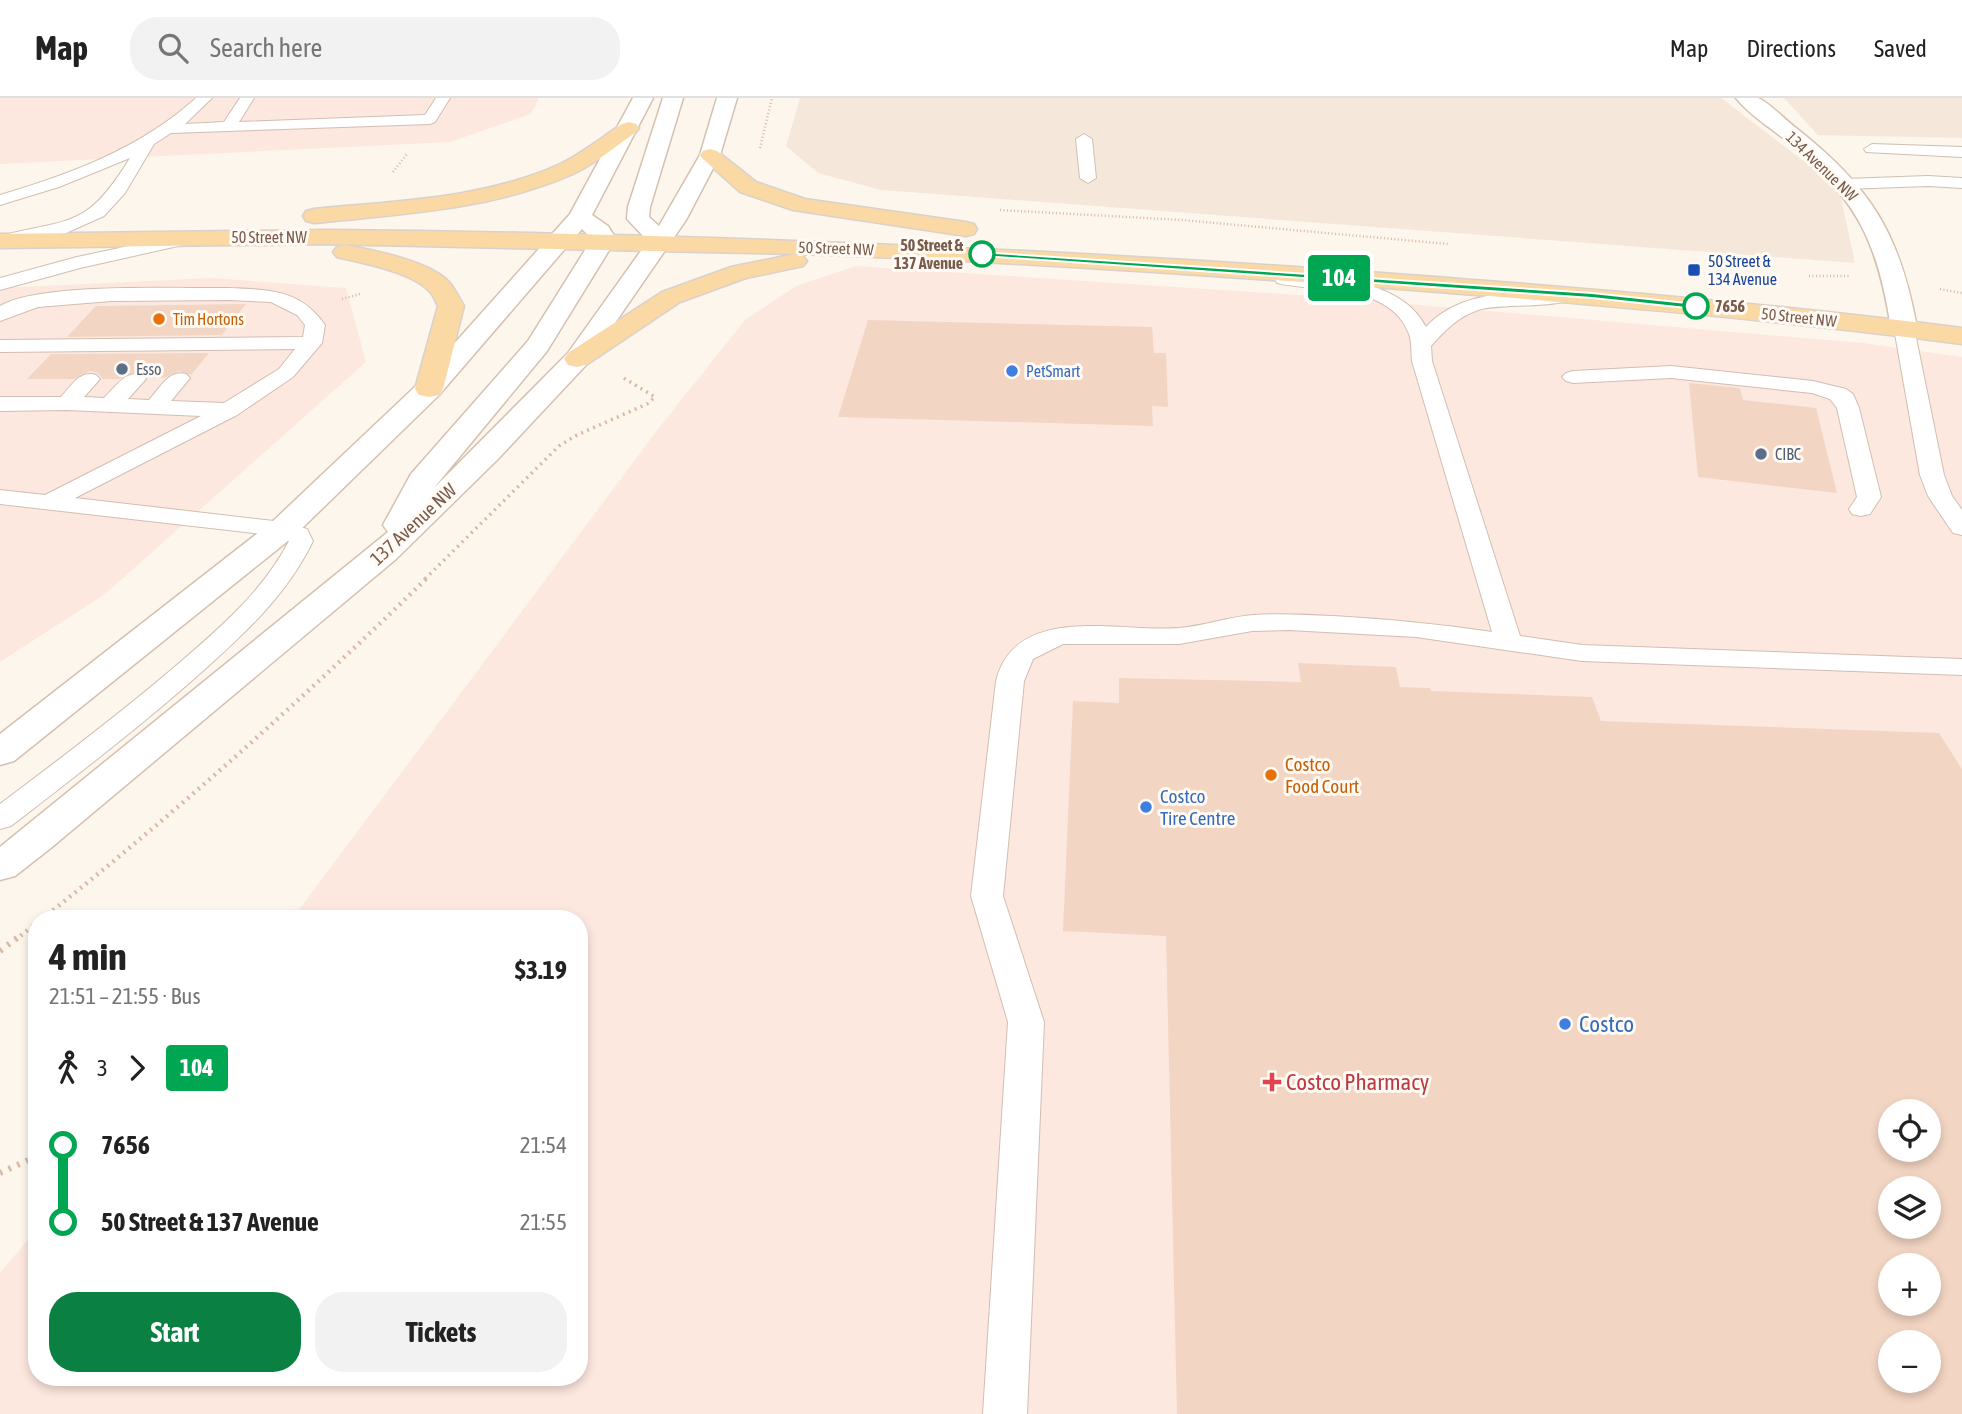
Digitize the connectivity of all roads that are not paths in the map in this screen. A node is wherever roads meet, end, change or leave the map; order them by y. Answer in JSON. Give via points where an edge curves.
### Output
{"nodes":[{"id":1,"x":205,"y":98,"type":"edge"},
{"id":2,"x":247,"y":98,"type":"edge"},
{"id":3,"x":443,"y":98,"type":"edge"},
{"id":4,"x":643,"y":98,"type":"edge"},
{"id":5,"x":673,"y":98,"type":"edge"},
{"id":6,"x":727,"y":98,"type":"edge"},
{"id":7,"x":1746,"y":98,"type":"edge"},
{"id":8,"x":229,"y":126,"type":"junction"},
{"id":9,"x":629,"y":128,"type":"junction"},
{"id":10,"x":166,"y":129,"type":"junction"},
{"id":11,"x":1084,"y":139,"type":"dead end"},
{"id":12,"x":147,"y":142,"type":"junction"},
{"id":13,"x":1872,"y":149,"type":"dead end"},
{"id":14,"x":1962,"y":152,"type":"edge"},
{"id":15,"x":710,"y":155,"type":"junction"},
{"id":16,"x":1088,"y":178,"type":"dead end"},
{"id":17,"x":1962,"y":183,"type":"edge"},
{"id":18,"x":1845,"y":184,"type":"junction"},
{"id":19,"x":0,"y":200,"type":"edge"},
{"id":20,"x":314,"y":216,"type":"junction"},
{"id":21,"x":508,"y":217,"type":"dead end"},
{"id":22,"x":580,"y":217,"type":"junction"},
{"id":23,"x":89,"y":219,"type":"junction"},
{"id":24,"x":638,"y":219,"type":"junction"},
{"id":25,"x":788,"y":224,"type":"dead end"},
{"id":26,"x":678,"y":227,"type":"junction"},
{"id":27,"x":559,"y":228,"type":"junction"},
{"id":28,"x":966,"y":229,"type":"junction"},
{"id":29,"x":992,"y":230,"type":"dead end"},
{"id":30,"x":2,"y":234,"type":"edge"},
{"id":31,"x":221,"y":237,"type":"junction"},
{"id":32,"x":190,"y":238,"type":"junction"},
{"id":33,"x":604,"y":239,"type":"junction"},
{"id":34,"x":930,"y":252,"type":"junction"},
{"id":35,"x":1415,"y":260,"type":"dead end"},
{"id":36,"x":1170,"y":265,"type":"junction"},
{"id":37,"x":0,"y":285,"type":"edge"},
{"id":38,"x":1816,"y":295,"type":"dead end"},
{"id":39,"x":1592,"y":296,"type":"junction"},
{"id":40,"x":1872,"y":300,"type":"dead end"},
{"id":41,"x":1900,"y":302,"type":"junction"},
{"id":42,"x":1925,"y":305,"type":"dead end"},
{"id":43,"x":0,"y":315,"type":"edge"},
{"id":44,"x":1903,"y":328,"type":"junction"},
{"id":45,"x":1962,"y":336,"type":"edge"},
{"id":46,"x":1424,"y":342,"type":"junction"},
{"id":47,"x":312,"y":343,"type":"junction"},
{"id":48,"x":0,"y":346,"type":"edge"},
{"id":49,"x":577,"y":359,"type":"junction"},
{"id":50,"x":1573,"y":377,"type":"dead end"},
{"id":51,"x":179,"y":378,"type":"dead end"},
{"id":52,"x":39,"y":379,"type":"dead end"},
{"id":53,"x":89,"y":379,"type":"dead end"},
{"id":54,"x":135,"y":379,"type":"dead end"},
{"id":55,"x":429,"y":389,"type":"junction"},
{"id":56,"x":66,"y":403,"type":"junction"},
{"id":57,"x":9,"y":404,"type":"edge"},
{"id":58,"x":110,"y":405,"type":"junction"},
{"id":59,"x":155,"y":407,"type":"junction"},
{"id":60,"x":229,"y":411,"type":"junction"},
{"id":61,"x":0,"y":496,"type":"edge"},
{"id":62,"x":50,"y":502,"type":"junction"},
{"id":63,"x":1861,"y":509,"type":"dead end"},
{"id":64,"x":1962,"y":528,"type":"edge"},
{"id":65,"x":284,"y":529,"type":"junction"},
{"id":66,"x":385,"y":552,"type":"junction"},
{"id":67,"x":1509,"y":643,"type":"junction"},
{"id":68,"x":1962,"y":667,"type":"edge"},
{"id":69,"x":0,"y":753,"type":"edge"},
{"id":70,"x":0,"y":819,"type":"edge"},
{"id":71,"x":0,"y":867,"type":"edge"},
{"id":72,"x":1005,"y":1414,"type":"edge"}],
"edges":[{"from":1,"to":10,"type":"lane"},
{"from":2,"to":8,"type":"lane"},
{"from":3,"to":8,"type":"lane","via":[[430,119]]},
{"from":4,"to":9,"type":"main road"},
{"from":5,"to":24,"type":"main road"},
{"from":6,"to":15,"type":"main road","name":"137 Avenue NW"},
{"from":7,"to":18,"type":"main road","name":"134 Avenue NW"},
{"from":8,"to":10,"type":"lane"},
{"from":9,"to":20,"type":"main road","via":[[567,169],[502,191],[440,203]]},
{"from":9,"to":22,"type":"main road"},
{"from":10,"to":12,"type":"lane"},
{"from":11,"to":16,"type":"lane"},
{"from":12,"to":19,"type":"lane","via":[[91,168]]},
{"from":12,"to":23,"type":"lane","via":[[108,202]]},
{"from":13,"to":14,"type":"lane"},
{"from":15,"to":26,"type":"main road","name":"137 Avenue NW"},
{"from":15,"to":28,"type":"main road","via":[[748,187],[802,205]]},
{"from":17,"to":18,"type":"lane"},
{"from":18,"to":41,"type":"main road","name":"134 Avenue NW","via":[[1872,221]]},
{"from":20,"to":21,"type":"main road","name":"50 Street NW"},
{"from":20,"to":23,"type":"main road","name":"50 Street NW"},
{"from":22,"to":24,"type":"main road"},
{"from":22,"to":27,"type":"main road"},
{"from":22,"to":33,"type":"main road"},
{"from":23,"to":30,"type":"main road","name":"50 Street NW"},
{"from":24,"to":26,"type":"main road"},
{"from":25,"to":28,"type":"main road","name":"50 Street NW"},
{"from":26,"to":33,"type":"main road","name":"50 Street NW"},
{"from":26,"to":34,"type":"main road","name":"50 Street NW"},
{"from":26,"to":49,"type":"main road","name":"137 Avenue NW"},
{"from":27,"to":31,"type":"main road","name":"50 Street NW"},
{"from":27,"to":33,"type":"main road","name":"50 Street NW"},
{"from":27,"to":55,"type":"main road"},
{"from":28,"to":29,"type":"main road","name":"50 Street NW"},
{"from":30,"to":32,"type":"main road","name":"50 Street NW"},
{"from":31,"to":32,"type":"main road","name":"50 Street NW"},
{"from":31,"to":55,"type":"main road","via":[[371,257],[399,265],[439,286],[452,306]]},
{"from":32,"to":37,"type":"lane"},
{"from":33,"to":66,"type":"main road","via":[[538,345],[422,480]]},
{"from":34,"to":36,"type":"main road","name":"50 Street NW"},
{"from":34,"to":49,"type":"main road","via":[[778,263],[740,272],[671,297]]},
{"from":35,"to":38,"type":"main road","name":"50 Street NW"},
{"from":36,"to":39,"type":"main road","name":"50 Street NW"},
{"from":36,"to":46,"type":"lane","via":[[1365,290],[1402,308]]},
{"from":39,"to":44,"type":"main road","name":"50 Street NW"},
{"from":39,"to":46,"type":"lane","via":[[1468,306],[1444,320]]},
{"from":40,"to":41,"type":"main road"},
{"from":41,"to":42,"type":"main road"},
{"from":41,"to":44,"type":"main road","name":"134 Avenue NW"},
{"from":43,"to":47,"type":"lane","via":[[38,301],[111,295],[275,296],[304,311],[315,325]]},
{"from":44,"to":45,"type":"main road","name":"50 Street NW"},
{"from":44,"to":64,"type":"lane","via":[[1932,475]]},
{"from":46,"to":67,"type":"lane","via":[[1422,361]]},
{"from":47,"to":48,"type":"lane","via":[[161,352],[63,352]]},
{"from":47,"to":60,"type":"lane","via":[[286,373]]},
{"from":49,"to":66,"type":"main road","name":"137 Avenue NW"},
{"from":50,"to":63,"type":"lane","via":[[1671,372],[1813,387],[1838,394],[1848,408],[1869,497]]},
{"from":51,"to":59,"type":"lane"},
{"from":52,"to":57,"type":"lane"},
{"from":53,"to":56,"type":"lane"},
{"from":54,"to":58,"type":"lane"},
{"from":55,"to":65,"type":"main road"},
{"from":56,"to":57,"type":"lane"},
{"from":56,"to":58,"type":"lane"},
{"from":58,"to":59,"type":"lane"},
{"from":59,"to":60,"type":"lane"},
{"from":60,"to":62,"type":"lane"},
{"from":61,"to":62,"type":"lane"},
{"from":62,"to":65,"type":"lane"},
{"from":65,"to":69,"type":"main road"},
{"from":65,"to":70,"type":"lane","via":[[298,534],[299,551],[264,600],[173,682]]},
{"from":66,"to":71,"type":"main road","name":"137 Avenue NW"},
{"from":67,"to":68,"type":"lane","via":[[1582,653]]},
{"from":67,"to":72,"type":"lane","via":[[1396,627],[1265,622],[1179,636],[1056,636],[1018,657],[1009,686],[988,896],[1026,1021]]}]}
